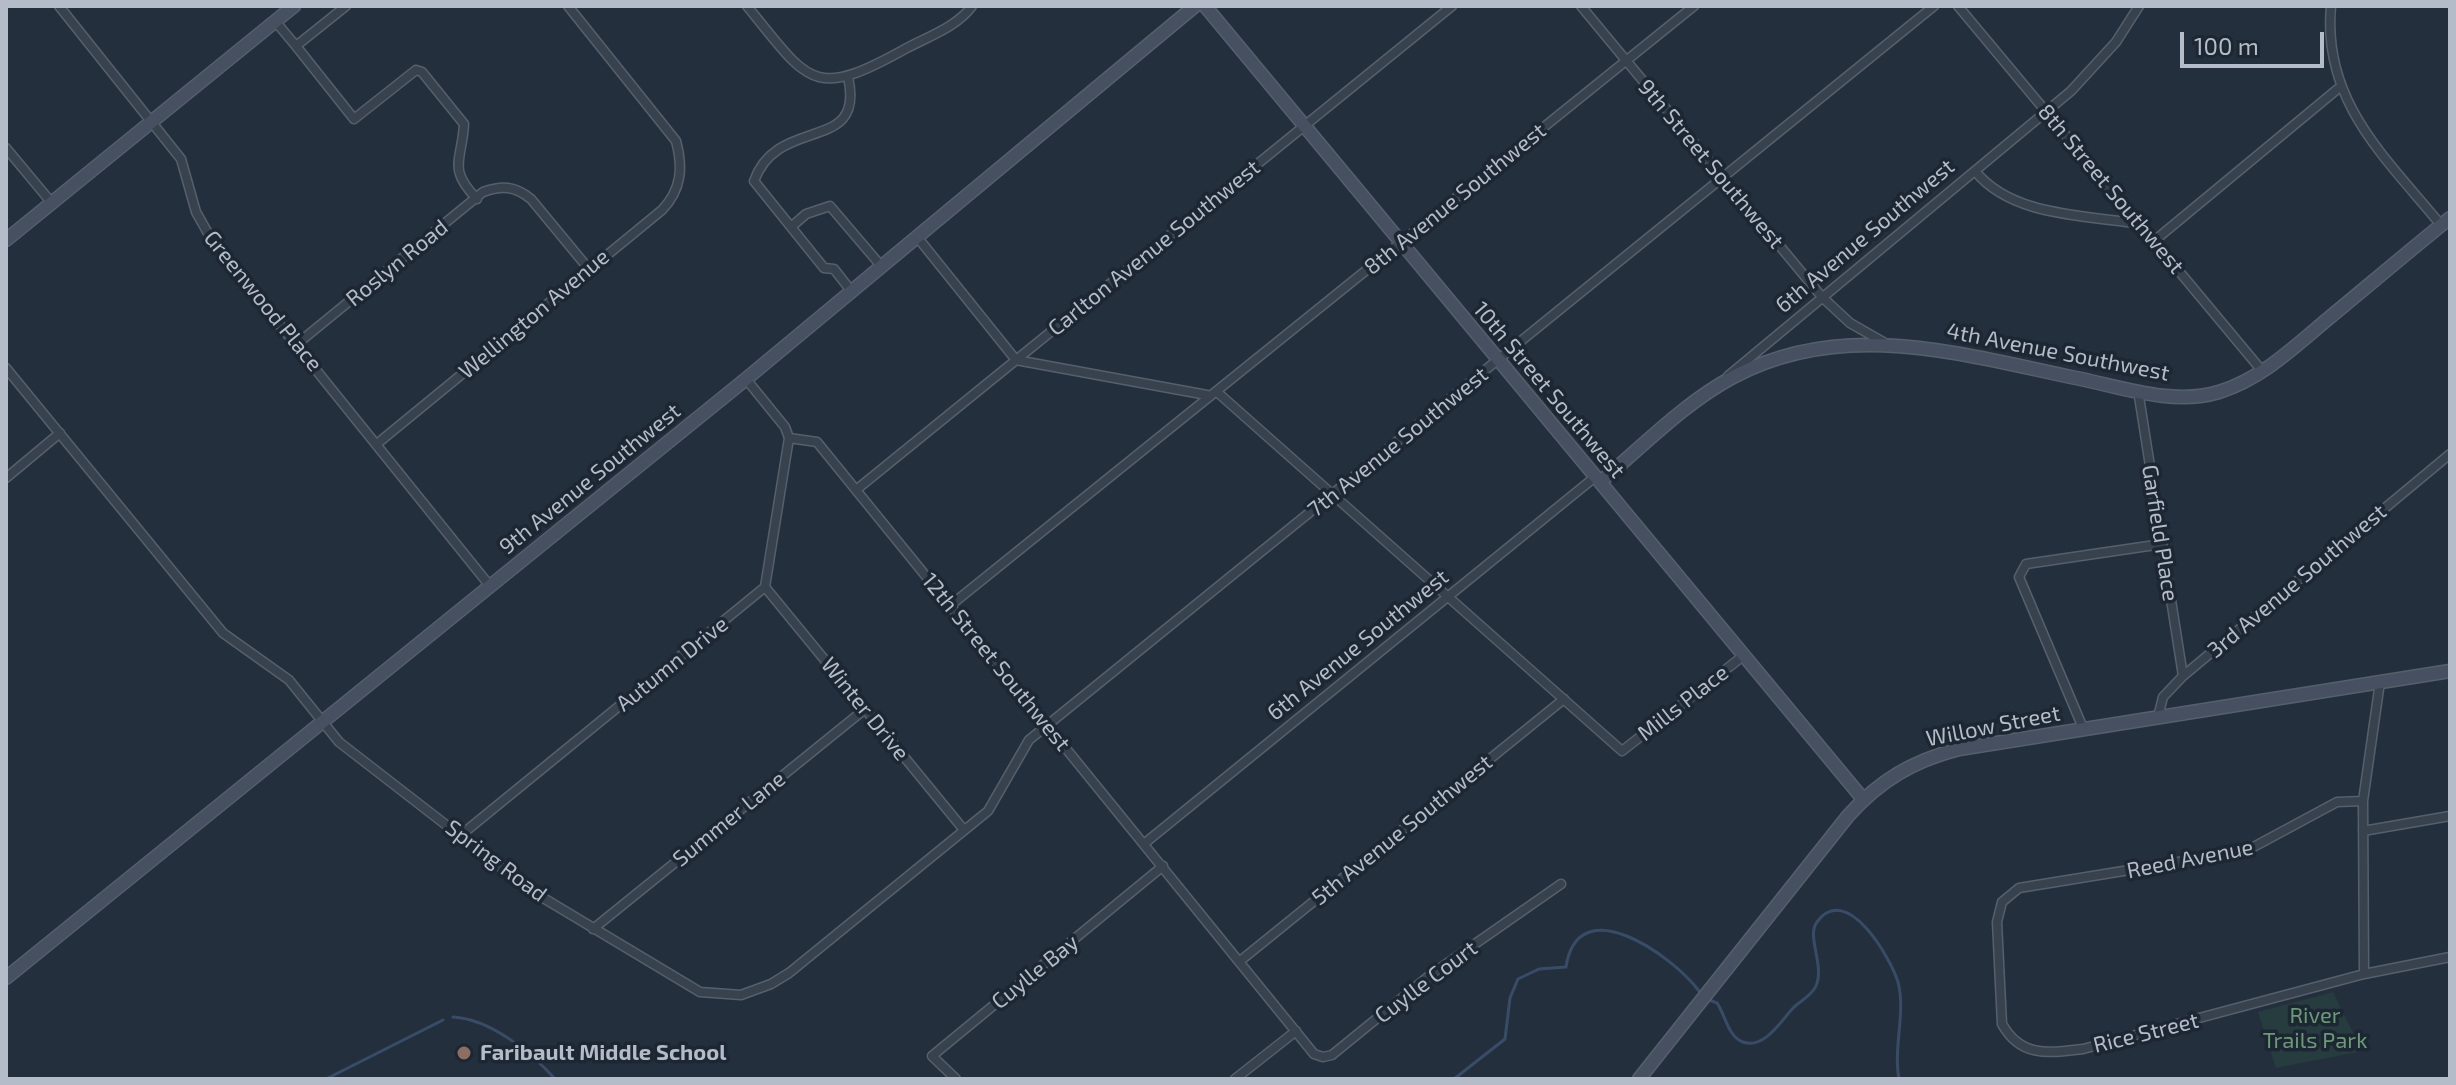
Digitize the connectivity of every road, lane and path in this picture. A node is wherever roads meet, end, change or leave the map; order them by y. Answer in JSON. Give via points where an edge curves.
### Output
{"nodes":[{"id":1,"x":59,"y":6,"type":"edge"},
{"id":2,"x":294,"y":6,"type":"edge"},
{"id":3,"x":346,"y":6,"type":"edge"},
{"id":4,"x":568,"y":6,"type":"edge"},
{"id":5,"x":747,"y":6,"type":"edge"},
{"id":6,"x":972,"y":6,"type":"edge"},
{"id":7,"x":1195,"y":6,"type":"edge"},
{"id":8,"x":1205,"y":6,"type":"edge"},
{"id":9,"x":1452,"y":6,"type":"edge"},
{"id":10,"x":1581,"y":6,"type":"edge"},
{"id":11,"x":1694,"y":6,"type":"edge"},
{"id":12,"x":1934,"y":6,"type":"edge"},
{"id":13,"x":1958,"y":6,"type":"edge"},
{"id":14,"x":2139,"y":6,"type":"edge"},
{"id":15,"x":2331,"y":6,"type":"edge"},
{"id":16,"x":275,"y":21,"type":"junction"},
{"id":17,"x":296,"y":46,"type":"junction"},
{"id":18,"x":1626,"y":61,"type":"junction"},
{"id":19,"x":848,"y":77,"type":"junction"},
{"id":20,"x":2340,"y":87,"type":"junction"},
{"id":21,"x":2045,"y":111,"type":"junction"},
{"id":22,"x":153,"y":121,"type":"junction"},
{"id":23,"x":1304,"y":127,"type":"junction"},
{"id":24,"x":6,"y":148,"type":"edge"},
{"id":25,"x":1975,"y":171,"type":"junction"},
{"id":26,"x":1723,"y":178,"type":"junction"},
{"id":27,"x":477,"y":199,"type":"junction"},
{"id":28,"x":51,"y":202,"type":"junction"},
{"id":29,"x":2446,"y":221,"type":"edge"},
{"id":30,"x":2141,"y":224,"type":"junction"},
{"id":31,"x":791,"y":227,"type":"junction"},
{"id":32,"x":918,"y":238,"type":"junction"},
{"id":33,"x":6,"y":240,"type":"edge"},
{"id":34,"x":2154,"y":241,"type":"junction"},
{"id":35,"x":1402,"y":243,"type":"junction"},
{"id":36,"x":882,"y":267,"type":"junction"},
{"id":37,"x":588,"y":268,"type":"junction"},
{"id":38,"x":852,"y":292,"type":"junction"},
{"id":39,"x":1822,"y":297,"type":"junction"},
{"id":40,"x":1885,"y":343,"type":"junction"},
{"id":41,"x":297,"y":344,"type":"junction"},
{"id":42,"x":1016,"y":360,"type":"junction"},
{"id":43,"x":1498,"y":360,"type":"junction"},
{"id":44,"x":6,"y":368,"type":"edge"},
{"id":45,"x":2263,"y":372,"type":"junction"},
{"id":46,"x":746,"y":379,"type":"junction"},
{"id":47,"x":2138,"y":390,"type":"junction"},
{"id":48,"x":1212,"y":394,"type":"junction"},
{"id":49,"x":1705,"y":395,"type":"junction"},
{"id":50,"x":60,"y":433,"type":"junction"},
{"id":51,"x":789,"y":438,"type":"junction"},
{"id":52,"x":378,"y":443,"type":"junction"},
{"id":53,"x":2450,"y":454,"type":"edge"},
{"id":54,"x":8,"y":473,"type":"edge"},
{"id":55,"x":1598,"y":480,"type":"junction"},
{"id":56,"x":856,"y":490,"type":"junction"},
{"id":57,"x":1332,"y":495,"type":"junction"},
{"id":58,"x":2162,"y":544,"type":"junction"},
{"id":59,"x":490,"y":586,"type":"junction"},
{"id":60,"x":765,"y":587,"type":"junction"},
{"id":61,"x":1448,"y":597,"type":"junction"},
{"id":62,"x":951,"y":605,"type":"junction"},
{"id":63,"x":1743,"y":656,"type":"junction"},
{"id":64,"x":2450,"y":671,"type":"edge"},
{"id":65,"x":2183,"y":676,"type":"junction"},
{"id":66,"x":2380,"y":682,"type":"junction"},
{"id":67,"x":1564,"y":699,"type":"junction"},
{"id":68,"x":865,"y":709,"type":"junction"},
{"id":69,"x":2158,"y":717,"type":"junction"},
{"id":70,"x":322,"y":721,"type":"junction"},
{"id":71,"x":1047,"y":725,"type":"junction"},
{"id":72,"x":2083,"y":728,"type":"junction"},
{"id":73,"x":1863,"y":799,"type":"junction"},
{"id":74,"x":2363,"y":801,"type":"junction"},
{"id":75,"x":2450,"y":816,"type":"edge"},
{"id":76,"x":964,"y":830,"type":"junction"},
{"id":77,"x":2363,"y":831,"type":"junction"},
{"id":78,"x":461,"y":835,"type":"junction"},
{"id":79,"x":1145,"y":843,"type":"junction"},
{"id":80,"x":1163,"y":866,"type":"junction"},
{"id":81,"x":1561,"y":884,"type":"dead end"},
{"id":82,"x":2029,"y":885,"type":"joint"},
{"id":83,"x":593,"y":929,"type":"junction"},
{"id":84,"x":2450,"y":957,"type":"edge"},
{"id":85,"x":1240,"y":961,"type":"junction"},
{"id":86,"x":2364,"y":974,"type":"junction"},
{"id":87,"x":6,"y":978,"type":"edge"},
{"id":88,"x":1296,"y":1031,"type":"junction"},
{"id":89,"x":956,"y":1079,"type":"edge"},
{"id":90,"x":1235,"y":1079,"type":"edge"},
{"id":91,"x":1639,"y":1079,"type":"edge"}],
"edges":[{"from":1,"to":22,"type":"street","name":"Greenwood Place"},
{"from":2,"to":16,"type":"street"},
{"from":3,"to":17,"type":"street"},
{"from":4,"to":37,"type":"street","name":"Wellington Avenue","via":[[676,141],[681,176],[662,210]]},
{"from":5,"to":19,"type":"street","via":[[797,66],[823,78]]},
{"from":6,"to":19,"type":"street","via":[[958,20]]},
{"from":7,"to":32,"type":"street","name":"9th Avenue Southwest"},
{"from":8,"to":23,"type":"street","name":"10th Street Southwest"},
{"from":9,"to":23,"type":"street","name":"Carlton Avenue Southwest"},
{"from":10,"to":18,"type":"street","name":"9th Street Southwest"},
{"from":11,"to":18,"type":"street","name":"8th Avenue Southwest"},
{"from":12,"to":26,"type":"street","name":"7th Avenue Southwest"},
{"from":13,"to":21,"type":"street","name":"8th Street Southwest"},
{"from":14,"to":21,"type":"street","name":"6th Avenue Southwest","via":[[2094,67]]},
{"from":15,"to":20,"type":"street","via":[[2330,39]]},
{"from":16,"to":17,"type":"street"},
{"from":16,"to":22,"type":"street"},
{"from":17,"to":27,"type":"street","via":[[354,119],[416,70],[422,72],[464,124],[456,168]]},
{"from":18,"to":26,"type":"street","name":"9th Street Southwest"},
{"from":18,"to":35,"type":"street","name":"8th Avenue Southwest"},
{"from":19,"to":31,"type":"street","via":[[852,103],[846,116],[833,128],[782,144],[756,175],[754,181]]},
{"from":20,"to":29,"type":"street","via":[[2372,141]]},
{"from":20,"to":34,"type":"street"},
{"from":21,"to":25,"type":"street","name":"6th Avenue Southwest"},
{"from":21,"to":30,"type":"street","name":"8th Street Southwest"},
{"from":22,"to":28,"type":"street"},
{"from":22,"to":41,"type":"street","name":"Greenwood Place","via":[[181,159],[203,228]]},
{"from":23,"to":35,"type":"street","name":"10th Street Southwest"},
{"from":23,"to":42,"type":"street","name":"Carlton Avenue Southwest"},
{"from":24,"to":28,"type":"street"},
{"from":25,"to":30,"type":"street","via":[[1996,192],[2024,204]]},
{"from":25,"to":39,"type":"street","name":"6th Avenue Southwest"},
{"from":26,"to":39,"type":"street","name":"9th Street Southwest"},
{"from":26,"to":43,"type":"street","name":"7th Avenue Southwest"},
{"from":27,"to":37,"type":"street","name":"Roslyn Road","via":[[500,187],[522,191]]},
{"from":27,"to":41,"type":"street","name":"Roslyn Road"},
{"from":28,"to":33,"type":"street"},
{"from":29,"to":45,"type":"street","name":"4th Avenue Southwest"},
{"from":30,"to":34,"type":"street","name":"8th Street Southwest"},
{"from":31,"to":36,"type":"street","via":[[806,214],[830,206]]},
{"from":31,"to":38,"type":"street"},
{"from":32,"to":36,"type":"street","name":"9th Avenue Southwest"},
{"from":32,"to":42,"type":"street"},
{"from":34,"to":45,"type":"street","name":"8th Street Southwest"},
{"from":35,"to":43,"type":"street","name":"10th Street Southwest"},
{"from":35,"to":48,"type":"street","name":"8th Avenue Southwest"},
{"from":36,"to":38,"type":"street","name":"9th Avenue Southwest"},
{"from":37,"to":52,"type":"street","name":"Wellington Avenue"},
{"from":38,"to":46,"type":"street","name":"9th Avenue Southwest"},
{"from":39,"to":40,"type":"street","name":"9th Street Southwest","via":[[1850,323]]},
{"from":39,"to":49,"type":"street","name":"6th Avenue Southwest"},
{"from":40,"to":47,"type":"street","name":"4th Avenue Southwest"},
{"from":40,"to":49,"type":"street","name":"4th Avenue Southwest","via":[[1791,354]]},
{"from":41,"to":52,"type":"street","name":"Greenwood Place"},
{"from":42,"to":48,"type":"street"},
{"from":42,"to":56,"type":"street","name":"Carlton Avenue Southwest"},
{"from":43,"to":55,"type":"street","name":"10th Street Southwest"},
{"from":43,"to":57,"type":"street","name":"7th Avenue Southwest"},
{"from":44,"to":50,"type":"street","name":"Spring Road"},
{"from":45,"to":47,"type":"street","name":"4th Avenue Southwest","via":[[2215,393],[2163,396]]},
{"from":46,"to":51,"type":"street"},
{"from":46,"to":59,"type":"street","name":"9th Avenue Southwest"},
{"from":47,"to":58,"type":"street","name":"Garfield Place"},
{"from":48,"to":57,"type":"street"},
{"from":48,"to":62,"type":"street","name":"8th Avenue Southwest"},
{"from":49,"to":55,"type":"street","name":"6th Avenue Southwest"},
{"from":50,"to":54,"type":"street"},
{"from":50,"to":70,"type":"street","name":"Spring Road","via":[[223,633],[289,680]]},
{"from":51,"to":56,"type":"street","name":"12th Street Southwest","via":[[817,442]]},
{"from":51,"to":60,"type":"street"},
{"from":52,"to":59,"type":"street","name":"Greenwood Place"},
{"from":53,"to":65,"type":"street","name":"3rd Avenue Southwest"},
{"from":55,"to":61,"type":"street","name":"6th Avenue Southwest"},
{"from":55,"to":63,"type":"street","name":"10th Street Southwest"},
{"from":56,"to":62,"type":"street","name":"12th Street Southwest"},
{"from":57,"to":61,"type":"street"},
{"from":57,"to":71,"type":"street","name":"7th Avenue Southwest"},
{"from":58,"to":65,"type":"street","name":"Garfield Place"},
{"from":58,"to":72,"type":"street","via":[[2026,564],[2021,570],[2019,577]]},
{"from":59,"to":70,"type":"street","name":"9th Avenue Southwest"},
{"from":60,"to":68,"type":"street","name":"Winter Drive"},
{"from":60,"to":78,"type":"street","name":"Autumn Drive"},
{"from":61,"to":67,"type":"street"},
{"from":61,"to":79,"type":"street","name":"6th Avenue Southwest"},
{"from":62,"to":71,"type":"street","name":"12th Street Southwest"},
{"from":63,"to":67,"type":"street","name":"Mills Place","via":[[1622,751]]},
{"from":63,"to":73,"type":"street","name":"10th Street Southwest"},
{"from":64,"to":66,"type":"street","name":"Willow Street"},
{"from":65,"to":69,"type":"street","name":"3rd Avenue Southwest","via":[[2163,697]]},
{"from":66,"to":69,"type":"street","name":"Willow Street"},
{"from":66,"to":74,"type":"street"},
{"from":67,"to":85,"type":"street","name":"5th Avenue Southwest"},
{"from":68,"to":76,"type":"street","name":"Winter Drive"},
{"from":68,"to":83,"type":"street","name":"Summer Lane"},
{"from":69,"to":72,"type":"street","name":"Willow Street"},
{"from":70,"to":78,"type":"street","name":"Spring Road","via":[[339,742]]},
{"from":70,"to":87,"type":"street","name":"9th Avenue Southwest"},
{"from":71,"to":76,"type":"street","name":"Spring Road","via":[[1022,749],[988,811]]},
{"from":71,"to":79,"type":"street","name":"12th Street Southwest"},
{"from":72,"to":73,"type":"street","name":"Willow Street","via":[[1934,755],[1892,775]]},
{"from":73,"to":91,"type":"street","name":"Willow Street"},
{"from":74,"to":77,"type":"street"},
{"from":74,"to":82,"type":"street","name":"Reed Avenue","via":[[2337,802],[2246,851]]},
{"from":75,"to":77,"type":"street"},
{"from":76,"to":83,"type":"street","name":"Spring Road","via":[[789,973],[741,995],[708,994],[687,986]]},
{"from":77,"to":86,"type":"street"},
{"from":78,"to":83,"type":"street","name":"Spring Road","via":[[530,890]]},
{"from":79,"to":80,"type":"street","name":"12th Street Southwest"},
{"from":80,"to":85,"type":"street","name":"12th Street Southwest"},
{"from":80,"to":89,"type":"street","name":"Cuylle Bay","via":[[932,1056]]},
{"from":81,"to":88,"type":"street","name":"Cuylle Court","via":[[1429,976],[1332,1055],[1314,1054]]},
{"from":82,"to":86,"type":"street","name":"Rice Street","via":[[2002,902],[1997,922],[2002,1024],[2028,1050],[2048,1053],[2104,1046]]},
{"from":84,"to":86,"type":"street","name":"Rice Street"},
{"from":85,"to":88,"type":"street"},
{"from":88,"to":90,"type":"street"}]}
